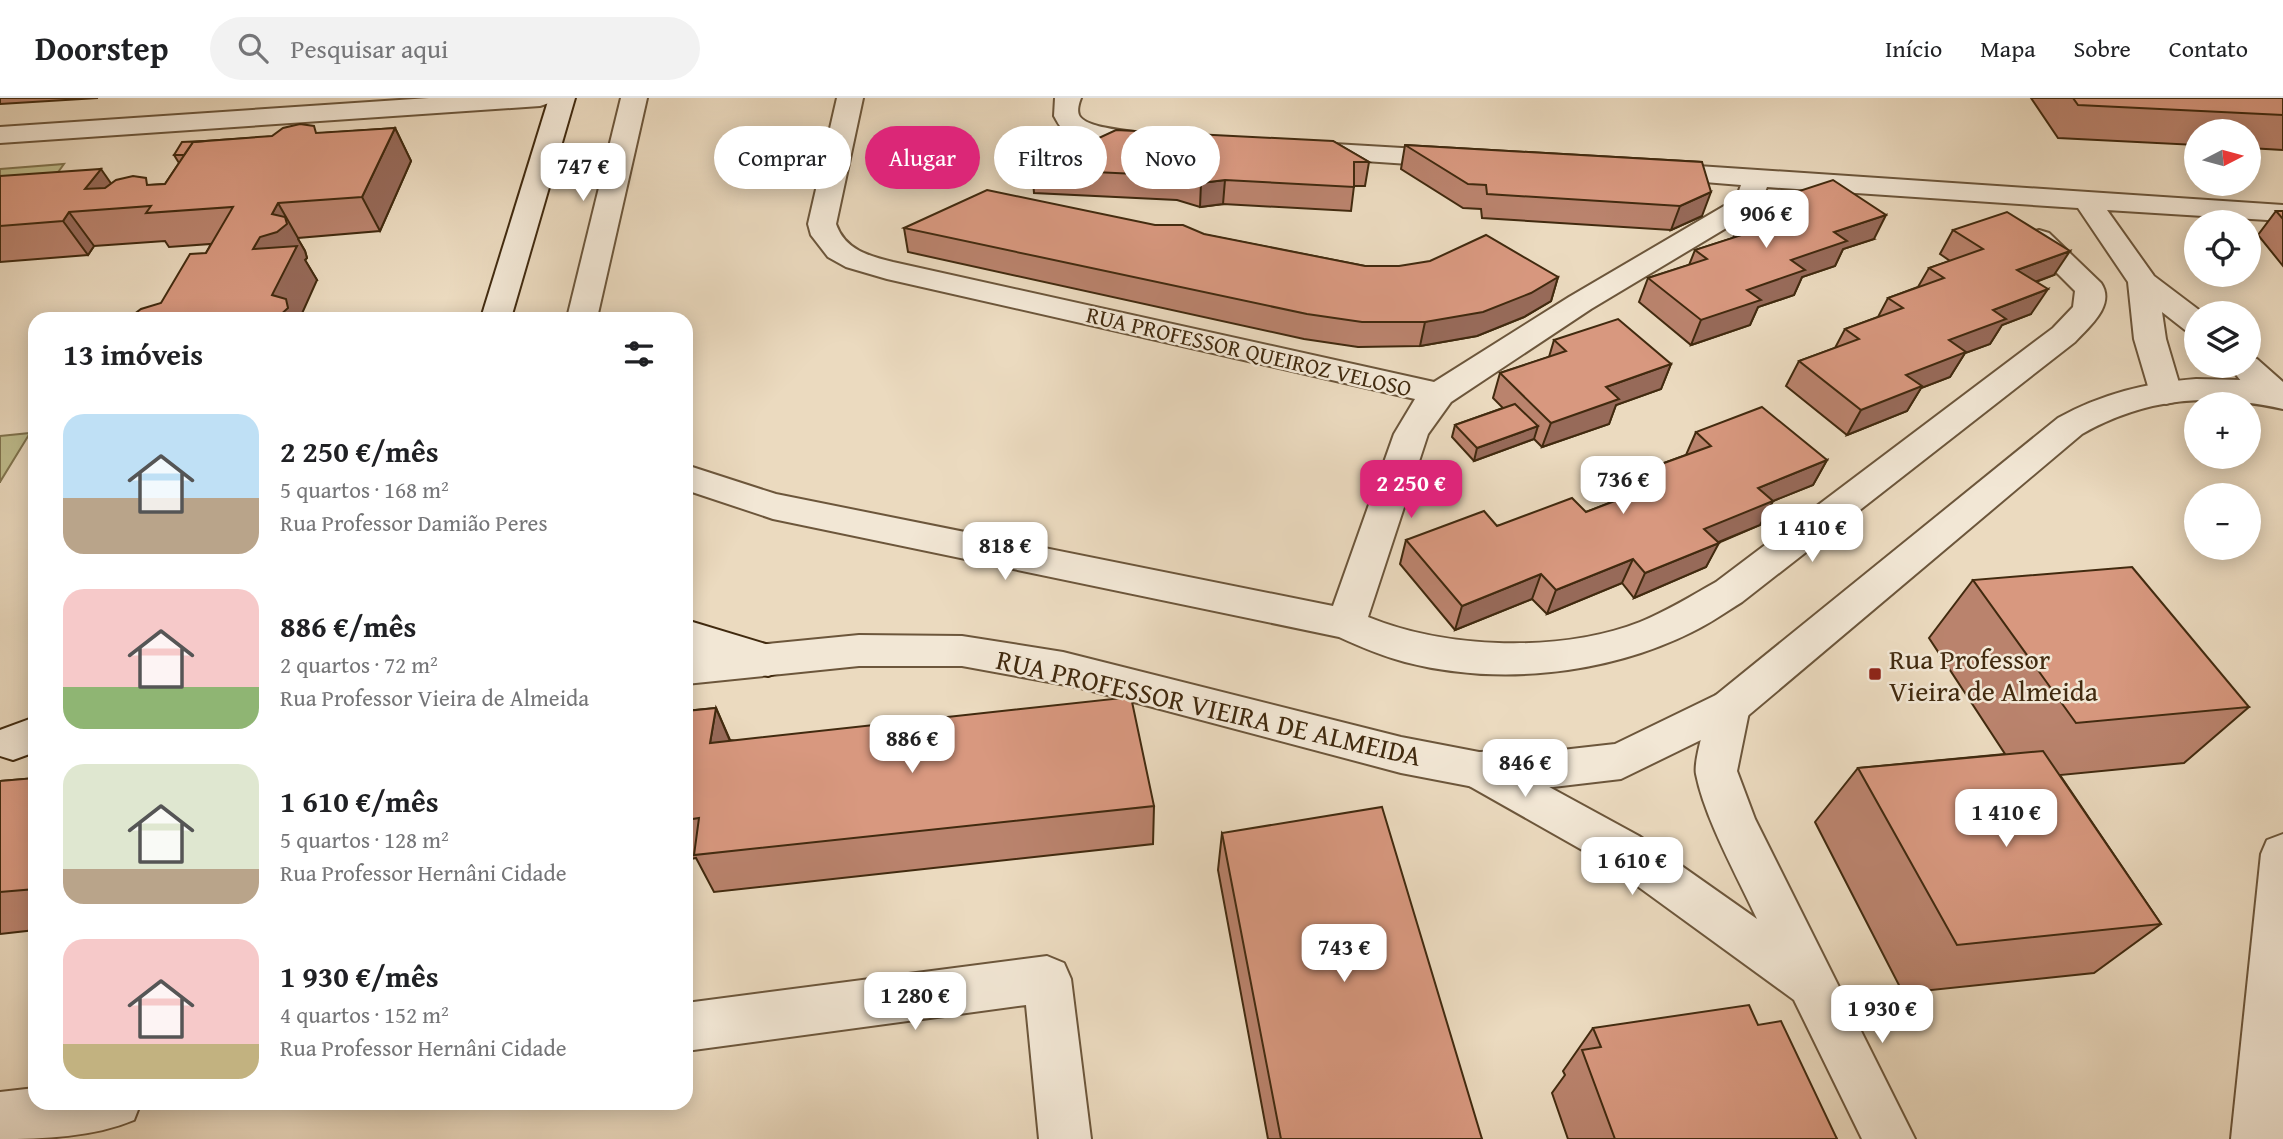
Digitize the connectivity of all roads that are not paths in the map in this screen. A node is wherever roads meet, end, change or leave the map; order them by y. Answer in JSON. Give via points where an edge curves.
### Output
{"nodes":[{"id":1,"x":540,"y":98,"type":"edge"},
{"id":2,"x":562,"y":98,"type":"edge"},
{"id":3,"x":634,"y":98,"type":"edge"},
{"id":4,"x":850,"y":98,"type":"edge"},
{"id":5,"x":1068,"y":98,"type":"edge"},
{"id":6,"x":0,"y":135,"type":"edge"},
{"id":7,"x":1121,"y":139,"type":"edge"},
{"id":8,"x":1281,"y":149,"type":"edge"},
{"id":9,"x":1485,"y":161,"type":"edge"},
{"id":10,"x":1621,"y":169,"type":"edge"},
{"id":11,"x":1757,"y":177,"type":"junction"},
{"id":12,"x":2087,"y":201,"type":"junction"},
{"id":13,"x":2283,"y":213,"type":"edge"},
{"id":14,"x":2039,"y":239,"type":"edge"},
{"id":15,"x":2143,"y":282,"type":"junction"},
{"id":16,"x":498,"y":312,"type":"edge"},
{"id":17,"x":583,"y":312,"type":"edge"},
{"id":18,"x":2184,"y":314,"type":"edge"},
{"id":19,"x":2259,"y":378,"type":"edge"},
{"id":20,"x":2166,"y":393,"type":"junction"},
{"id":21,"x":1439,"y":394,"type":"junction"},
{"id":22,"x":2280,"y":397,"type":"edge"},
{"id":23,"x":693,"y":479,"type":"edge"},
{"id":24,"x":1346,"y":624,"type":"junction"},
{"id":25,"x":693,"y":637,"type":"edge"},
{"id":26,"x":768,"y":660,"type":"junction"},
{"id":27,"x":693,"y":667,"type":"edge"},
{"id":28,"x":1730,"y":707,"type":"junction"},
{"id":29,"x":1479,"y":770,"type":"junction"},
{"id":30,"x":2283,"y":854,"type":"edge"},
{"id":31,"x":1811,"y":984,"type":"junction"},
{"id":32,"x":693,"y":1026,"type":"edge"},
{"id":33,"x":58,"y":1110,"type":"edge"},
{"id":34,"x":0,"y":1118,"type":"edge"},
{"id":35,"x":1065,"y":1139,"type":"edge"},
{"id":36,"x":1889,"y":1139,"type":"edge"},
{"id":37,"x":2257,"y":1139,"type":"edge"}],
"edges":[{"from":1,"to":6,"type":"street"},
{"from":2,"to":16,"type":"street"},
{"from":3,"to":17,"type":"street"},
{"from":4,"to":21,"type":"street","name":"RUA PROFESSOR QUEIROZ VELOSO","via":[[822,224],[831,246],[844,255],[887,270]]},
{"from":5,"to":7,"type":"street","via":[[1068,121]]},
{"from":8,"to":9,"type":"street"},
{"from":10,"to":11,"type":"street"},
{"from":11,"to":12,"type":"street"},
{"from":11,"to":21,"type":"street","name":"RUA PROFESSOR QUEIROZ VELOSO","via":[[1748,203]]},
{"from":12,"to":13,"type":"street"},
{"from":12,"to":15,"type":"street"},
{"from":14,"to":24,"type":"street","via":[[2090,289],[2088,309],[2064,335],[1729,592],[1676,623],[1618,643],[1548,657],[1485,659],[1406,647]]},
{"from":15,"to":18,"type":"street"},
{"from":15,"to":20,"type":"street","via":[[2150,339]]},
{"from":19,"to":22,"type":"street"},
{"from":20,"to":22,"type":"street","name":"RUA PROFESSOR VIEIRA DE ALMEIDA","via":[[2218,390]]},
{"from":20,"to":28,"type":"street","name":"RUA PROFESSOR VIEIRA DE ALMEIDA","via":[[2111,405],[2070,425]]},
{"from":21,"to":24,"type":"street","via":[[1419,418],[1408,442]]},
{"from":23,"to":24,"type":"street","via":[[773,506]]},
{"from":25,"to":26,"type":"street"},
{"from":26,"to":27,"type":"street","name":"RUA PROFESSOR VIEIRA DE ALMEIDA"},
{"from":26,"to":29,"type":"street","name":"RUA PROFESSOR VIEIRA DE ALMEIDA","via":[[897,649],[1029,660],[1401,755]]},
{"from":28,"to":29,"type":"street","name":"RUA PROFESSOR VIEIRA DE ALMEIDA","via":[[1621,761],[1553,769]]},
{"from":28,"to":31,"type":"street","via":[[1716,771],[1734,821]]},
{"from":29,"to":31,"type":"street","via":[[1623,850]]},
{"from":30,"to":37,"type":"street"},
{"from":31,"to":36,"type":"street"},
{"from":32,"to":35,"type":"street","via":[[1047,979]]},
{"from":33,"to":34,"type":"street"}]}
